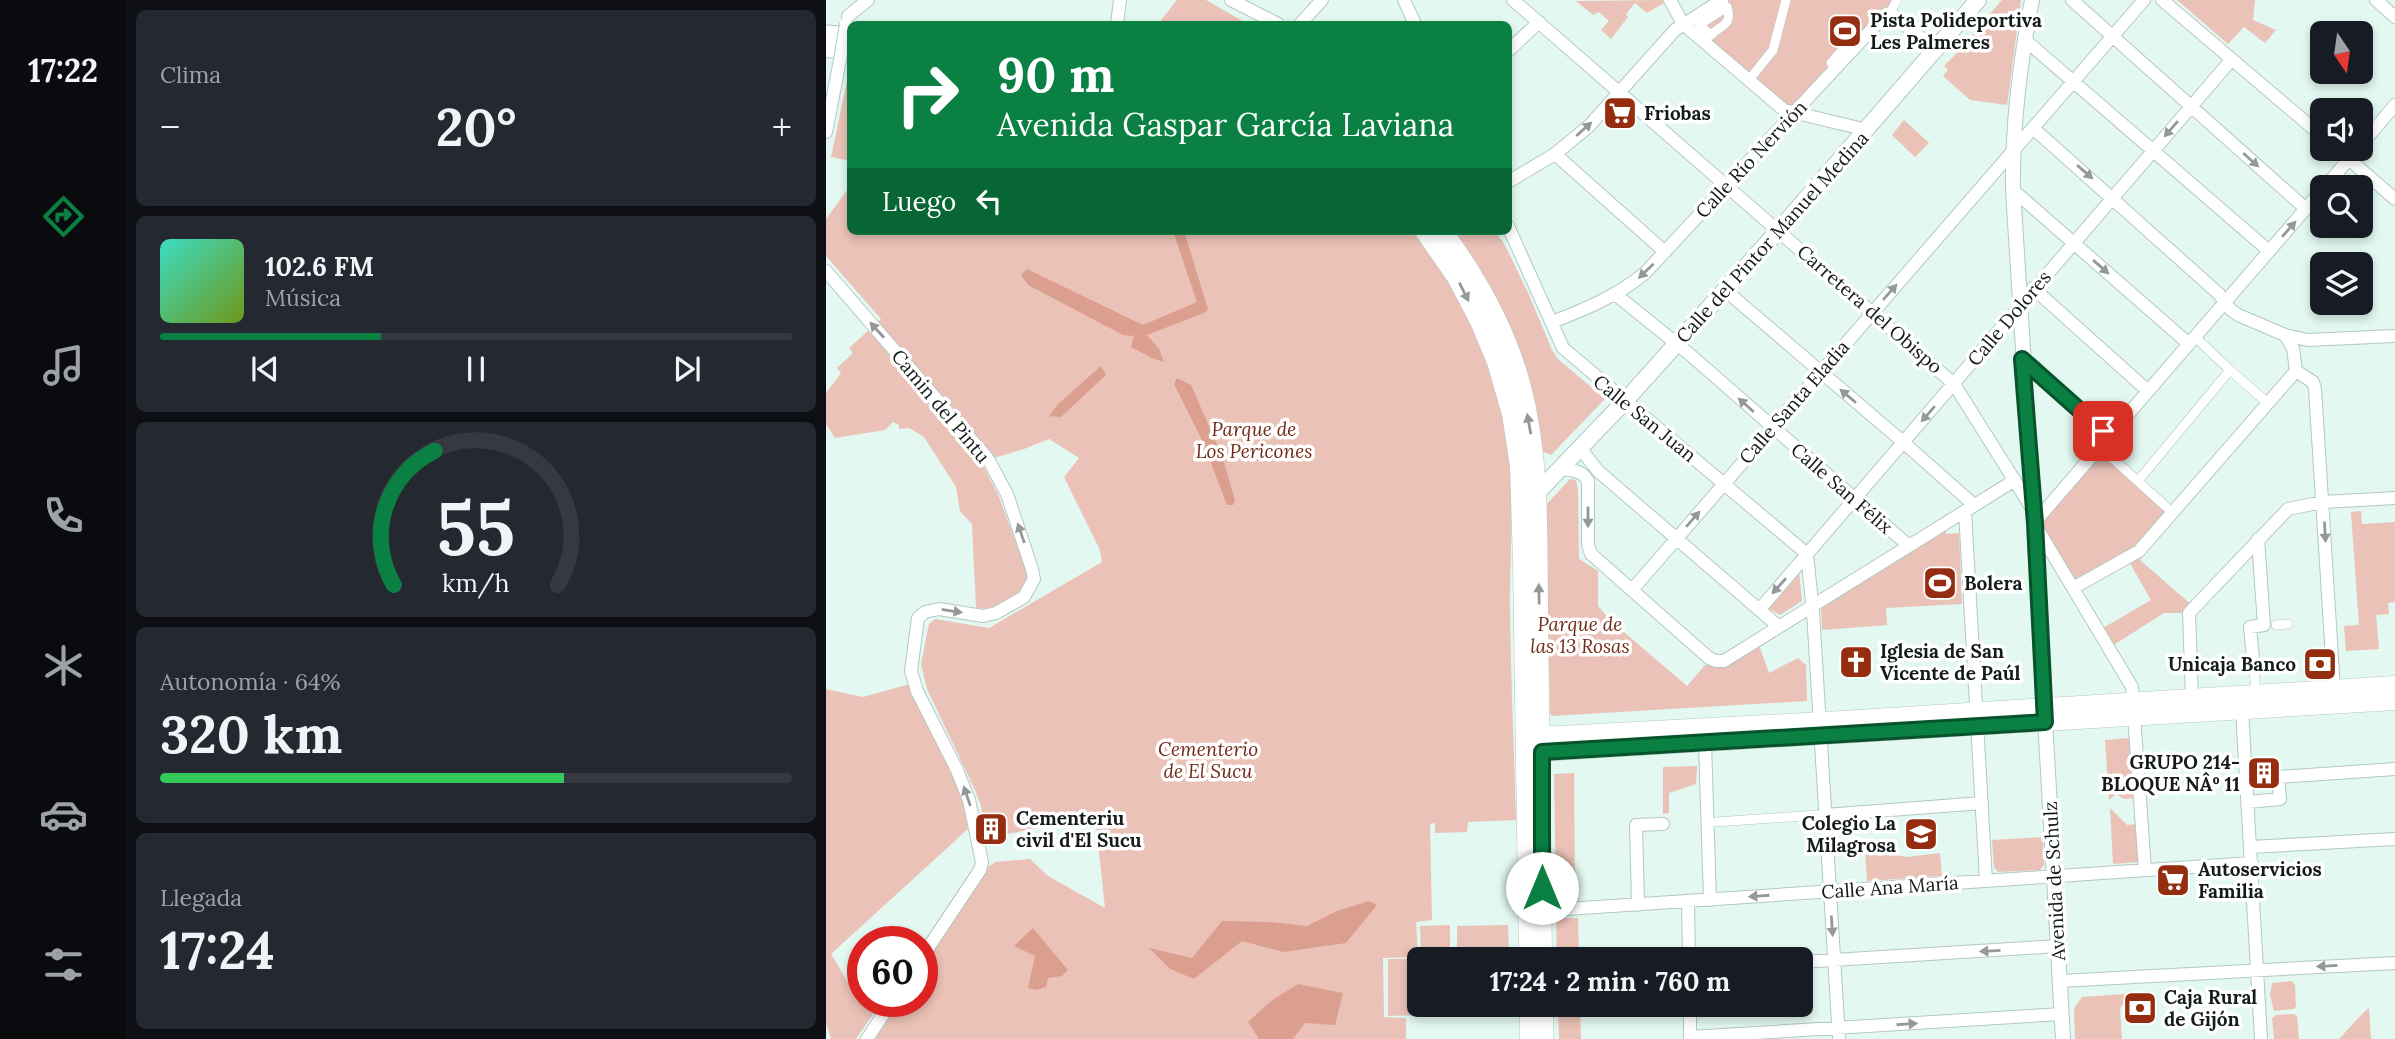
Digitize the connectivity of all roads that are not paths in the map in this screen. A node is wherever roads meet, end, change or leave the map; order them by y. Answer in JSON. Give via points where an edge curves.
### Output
{"nodes":[{"id":1,"x":851,"y":0,"type":"edge"},
{"id":2,"x":868,"y":0,"type":"edge"},
{"id":3,"x":1120,"y":0,"type":"edge"},
{"id":4,"x":1232,"y":0,"type":"edge"},
{"id":5,"x":1322,"y":0,"type":"edge"},
{"id":6,"x":1404,"y":0,"type":"edge"},
{"id":7,"x":1513,"y":0,"type":"edge"},
{"id":8,"x":1670,"y":0,"type":"edge"},
{"id":9,"x":1786,"y":0,"type":"edge"},
{"id":10,"x":1898,"y":0,"type":"edge"},
{"id":11,"x":1978,"y":0,"type":"edge"},
{"id":12,"x":2032,"y":0,"type":"edge"},
{"id":13,"x":2072,"y":0,"type":"edge"},
{"id":14,"x":2144,"y":0,"type":"edge"},
{"id":15,"x":2162,"y":0,"type":"edge"},
{"id":16,"x":2375,"y":0,"type":"edge"},
{"id":17,"x":1725,"y":4,"type":"edge"},
{"id":18,"x":1889,"y":13,"type":"junction"},
{"id":19,"x":2395,"y":17,"type":"edge"},
{"id":20,"x":849,"y":21,"type":"edge"},
{"id":21,"x":853,"y":21,"type":"edge"},
{"id":22,"x":1117,"y":21,"type":"edge"},
{"id":23,"x":1272,"y":21,"type":"edge"},
{"id":24,"x":1303,"y":21,"type":"edge"},
{"id":25,"x":1414,"y":21,"type":"edge"},
{"id":26,"x":1539,"y":22,"type":"junction"},
{"id":27,"x":1683,"y":24,"type":"junction"},
{"id":28,"x":826,"y":26,"type":"edge"},
{"id":29,"x":847,"y":27,"type":"edge"},
{"id":30,"x":847,"y":28,"type":"edge"},
{"id":31,"x":847,"y":35,"type":"edge"},
{"id":32,"x":2113,"y":35,"type":"junction"},
{"id":33,"x":826,"y":36,"type":"edge"},
{"id":34,"x":2024,"y":39,"type":"junction"},
{"id":35,"x":1846,"y":46,"type":"dead end"},
{"id":36,"x":1512,"y":47,"type":"edge"},
{"id":37,"x":826,"y":49,"type":"edge"},
{"id":38,"x":1936,"y":50,"type":"junction"},
{"id":39,"x":847,"y":51,"type":"edge"},
{"id":40,"x":2232,"y":59,"type":"junction"},
{"id":41,"x":1831,"y":64,"type":"dead end"},
{"id":42,"x":1753,"y":75,"type":"dead end"},
{"id":43,"x":2074,"y":81,"type":"junction"},
{"id":44,"x":1620,"y":92,"type":"junction"},
{"id":45,"x":2395,"y":105,"type":"edge"},
{"id":46,"x":2191,"y":106,"type":"junction"},
{"id":47,"x":1792,"y":113,"type":"junction"},
{"id":48,"x":2310,"y":126,"type":"edge"},
{"id":49,"x":2033,"y":128,"type":"junction"},
{"id":50,"x":1867,"y":130,"type":"junction"},
{"id":51,"x":2373,"y":131,"type":"edge"},
{"id":52,"x":826,"y":132,"type":"edge"},
{"id":53,"x":2153,"y":150,"type":"junction"},
{"id":54,"x":2012,"y":153,"type":"junction"},
{"id":55,"x":1555,"y":154,"type":"junction"},
{"id":56,"x":2347,"y":161,"type":"edge"},
{"id":57,"x":2351,"y":161,"type":"edge"},
{"id":58,"x":2336,"y":175,"type":"edge"},
{"id":59,"x":1512,"y":180,"type":"edge"},
{"id":60,"x":1727,"y":184,"type":"junction"},
{"id":61,"x":2013,"y":190,"type":"junction"},
{"id":62,"x":2113,"y":197,"type":"junction"},
{"id":63,"x":2395,"y":199,"type":"edge"},
{"id":64,"x":2310,"y":205,"type":"edge"},
{"id":65,"x":2306,"y":209,"type":"junction"},
{"id":66,"x":1779,"y":230,"type":"junction"},
{"id":67,"x":1438,"y":235,"type":"edge"},
{"id":68,"x":1440,"y":235,"type":"edge"},
{"id":69,"x":1508,"y":235,"type":"edge"},
{"id":70,"x":1512,"y":235,"type":"edge"},
{"id":71,"x":2073,"y":242,"type":"junction"},
{"id":72,"x":2269,"y":251,"type":"junction"},
{"id":73,"x":1665,"y":252,"type":"junction"},
{"id":74,"x":1520,"y":254,"type":"junction"},
{"id":75,"x":826,"y":271,"type":"edge"},
{"id":76,"x":2034,"y":288,"type":"junction"},
{"id":77,"x":1725,"y":289,"type":"junction"},
{"id":78,"x":1615,"y":294,"type":"junction"},
{"id":79,"x":2225,"y":302,"type":"junction"},
{"id":80,"x":2020,"y":304,"type":"junction"},
{"id":81,"x":1873,"y":312,"type":"junction"},
{"id":82,"x":1552,"y":322,"type":"junction"},
{"id":83,"x":2284,"y":335,"type":"junction"},
{"id":84,"x":2395,"y":336,"type":"edge"},
{"id":85,"x":2308,"y":340,"type":"junction"},
{"id":86,"x":2192,"y":341,"type":"junction"},
{"id":87,"x":1676,"y":344,"type":"junction"},
{"id":88,"x":2293,"y":348,"type":"junction"},
{"id":89,"x":2022,"y":359,"type":"junction"},
{"id":90,"x":2230,"y":370,"type":"junction"},
{"id":91,"x":2296,"y":371,"type":"junction"},
{"id":92,"x":1819,"y":372,"type":"junction"},
{"id":93,"x":1954,"y":384,"type":"junction"},
{"id":94,"x":2148,"y":391,"type":"junction"},
{"id":95,"x":2263,"y":399,"type":"dead end"},
{"id":96,"x":1625,"y":401,"type":"junction"},
{"id":97,"x":1772,"y":427,"type":"junction"},
{"id":98,"x":2109,"y":437,"type":"junction"},
{"id":99,"x":1903,"y":442,"type":"junction"},
{"id":100,"x":2100,"y":447,"type":"junction"},
{"id":101,"x":1580,"y":448,"type":"junction"},
{"id":102,"x":1535,"y":459,"type":"junction"},
{"id":103,"x":1560,"y":469,"type":"junction"},
{"id":104,"x":1598,"y":471,"type":"junction"},
{"id":105,"x":2015,"y":480,"type":"junction"},
{"id":106,"x":1588,"y":481,"type":"junction"},
{"id":107,"x":2138,"y":481,"type":"junction"},
{"id":108,"x":1724,"y":483,"type":"junction"},
{"id":109,"x":1537,"y":491,"type":"junction"},
{"id":110,"x":1854,"y":498,"type":"junction"},
{"id":111,"x":2395,"y":498,"type":"edge"},
{"id":112,"x":2323,"y":502,"type":"junction"},
{"id":113,"x":1969,"y":508,"type":"junction"},
{"id":114,"x":2173,"y":513,"type":"junction"},
{"id":115,"x":2034,"y":517,"type":"junction"},
{"id":116,"x":1521,"y":519,"type":"junction"},
{"id":117,"x":1676,"y":538,"type":"junction"},
{"id":118,"x":2258,"y":539,"type":"junction"},
{"id":119,"x":1909,"y":546,"type":"junction"},
{"id":120,"x":1807,"y":554,"type":"junction"},
{"id":121,"x":2073,"y":588,"type":"junction"},
{"id":122,"x":1632,"y":590,"type":"junction"},
{"id":123,"x":1812,"y":606,"type":"junction"},
{"id":124,"x":1760,"y":609,"type":"junction"},
{"id":125,"x":1778,"y":626,"type":"junction"},
{"id":126,"x":2253,"y":669,"type":"joint"},
{"id":127,"x":2395,"y":685,"type":"edge"},
{"id":128,"x":2334,"y":689,"type":"junction"},
{"id":129,"x":2305,"y":691,"type":"junction"},
{"id":130,"x":2256,"y":694,"type":"junction"},
{"id":131,"x":2192,"y":698,"type":"junction"},
{"id":132,"x":2395,"y":701,"type":"edge"},
{"id":133,"x":2134,"y":709,"type":"junction"},
{"id":134,"x":2242,"y":710,"type":"junction"},
{"id":135,"x":2044,"y":715,"type":"junction"},
{"id":136,"x":1977,"y":719,"type":"junction"},
{"id":137,"x":1820,"y":729,"type":"junction"},
{"id":138,"x":1704,"y":743,"type":"junction"},
{"id":139,"x":1533,"y":744,"type":"junction"},
{"id":140,"x":2395,"y":769,"type":"edge"},
{"id":141,"x":2248,"y":802,"type":"junction"},
{"id":142,"x":1982,"y":803,"type":"junction"},
{"id":143,"x":1822,"y":815,"type":"junction"},
{"id":144,"x":1716,"y":822,"type":"dead end"},
{"id":145,"x":1663,"y":824,"type":"dead end"},
{"id":146,"x":2395,"y":839,"type":"edge"},
{"id":147,"x":2251,"y":848,"type":"junction"},
{"id":148,"x":2252,"y":863,"type":"junction"},
{"id":149,"x":2145,"y":870,"type":"junction"},
{"id":150,"x":2054,"y":876,"type":"junction"},
{"id":151,"x":1986,"y":881,"type":"junction"},
{"id":152,"x":1830,"y":891,"type":"junction"},
{"id":153,"x":1710,"y":900,"type":"junction"},
{"id":154,"x":1688,"y":901,"type":"junction"},
{"id":155,"x":1638,"y":905,"type":"junction"},
{"id":156,"x":1535,"y":911,"type":"junction"},
{"id":157,"x":938,"y":933,"type":"edge"},
{"id":158,"x":2058,"y":946,"type":"junction"},
{"id":159,"x":1530,"y":947,"type":"edge"},
{"id":160,"x":1541,"y":947,"type":"edge"},
{"id":161,"x":1689,"y":947,"type":"edge"},
{"id":162,"x":1835,"y":960,"type":"junction"},
{"id":163,"x":1813,"y":961,"type":"edge"},
{"id":164,"x":2395,"y":962,"type":"edge"},
{"id":165,"x":2257,"y":970,"type":"junction"},
{"id":166,"x":2060,"y":981,"type":"junction"},
{"id":167,"x":2062,"y":1014,"type":"junction"},
{"id":168,"x":881,"y":1017,"type":"edge"},
{"id":169,"x":1529,"y":1017,"type":"edge"},
{"id":170,"x":1544,"y":1017,"type":"edge"},
{"id":171,"x":1690,"y":1017,"type":"edge"},
{"id":172,"x":1839,"y":1033,"type":"edge"},
{"id":173,"x":1690,"y":1038,"type":"edge"},
{"id":174,"x":867,"y":1039,"type":"edge"},
{"id":175,"x":1529,"y":1039,"type":"edge"},
{"id":176,"x":1544,"y":1039,"type":"edge"},
{"id":177,"x":2063,"y":1039,"type":"edge"},
{"id":178,"x":2261,"y":1039,"type":"edge"}],
"edges":[{"from":1,"to":20,"type":"street"},
{"from":2,"to":21,"type":"street"},
{"from":3,"to":22,"type":"street"},
{"from":4,"to":23,"type":"street"},
{"from":5,"to":24,"type":"street"},
{"from":6,"to":25,"type":"street"},
{"from":7,"to":26,"type":"street","name":"Carretera del Obispo"},
{"from":8,"to":27,"type":"street"},
{"from":9,"to":42,"type":"street","via":[[1773,50]]},
{"from":10,"to":18,"type":"street"},
{"from":11,"to":38,"type":"main road","name":"Calle del Pintor Manuel Medina"},
{"from":12,"to":34,"type":"street","name":"Avenida de Schulz"},
{"from":13,"to":32,"type":"street"},
{"from":14,"to":32,"type":"street","name":"Calle Santa Eladia"},
{"from":15,"to":40,"type":"street"},
{"from":16,"to":19,"type":"street"},
{"from":17,"to":27,"type":"street"},
{"from":18,"to":38,"type":"street"},
{"from":18,"to":47,"type":"street","name":"Calle Río Nervión"},
{"from":26,"to":36,"type":"street"},
{"from":26,"to":44,"type":"street","name":"Carretera del Obispo"},
{"from":27,"to":44,"type":"street"},
{"from":27,"to":47,"type":"street"},
{"from":28,"to":29,"type":"main road"},
{"from":30,"to":33,"type":"highway"},
{"from":31,"to":52,"type":"street","bridge":true},
{"from":32,"to":43,"type":"street","name":"Calle Santa Eladia"},
{"from":32,"to":46,"type":"street"},
{"from":34,"to":43,"type":"street"},
{"from":34,"to":54,"type":"street","name":"Avenida de Schulz"},
{"from":35,"to":41,"type":"street"},
{"from":37,"to":39,"type":"main road"},
{"from":38,"to":50,"type":"main road","name":"Calle del Pintor Manuel Medina"},
{"from":40,"to":46,"type":"street","name":"Calle Dolores"},
{"from":40,"to":48,"type":"street"},
{"from":43,"to":49,"type":"street","name":"Calle Santa Eladia"},
{"from":43,"to":53,"type":"street"},
{"from":55,"to":44,"type":"street","one_way":true},
{"from":44,"to":60,"type":"street","name":"Carretera del Obispo"},
{"from":45,"to":51,"type":"street"},
{"from":46,"to":53,"type":"street","name":"Calle Dolores","one_way":true},
{"from":46,"to":65,"type":"street","one_way":true},
{"from":47,"to":50,"type":"street"},
{"from":47,"to":60,"type":"street","name":"Calle Río Nervión"},
{"from":49,"to":54,"type":"street","name":"Calle Santa Eladia"},
{"from":49,"to":62,"type":"street","one_way":true},
{"from":50,"to":66,"type":"main road","name":"Calle del Pintor Manuel Medina"},
{"from":53,"to":62,"type":"street","name":"Calle Dolores"},
{"from":53,"to":72,"type":"street"},
{"from":54,"to":61,"type":"street","name":"Avenida de Schulz"},
{"from":81,"to":54,"type":"street","name":"Calle Santa Eladia","one_way":true},
{"from":55,"to":59,"type":"street"},
{"from":55,"to":73,"type":"street"},
{"from":56,"to":58,"type":"street"},
{"from":57,"to":63,"type":"street"},
{"from":60,"to":66,"type":"street","name":"Carretera del Obispo"},
{"from":60,"to":73,"type":"street","name":"Calle Río Nervión"},
{"from":61,"to":71,"type":"street"},
{"from":61,"to":80,"type":"street","name":"Avenida de Schulz"},
{"from":62,"to":71,"type":"street","name":"Calle Dolores"},
{"from":62,"to":79,"type":"street"},
{"from":64,"to":65,"type":"street"},
{"from":72,"to":65,"type":"street","one_way":true},
{"from":66,"to":77,"type":"main road","name":"Calle del Pintor Manuel Medina"},
{"from":66,"to":81,"type":"street","name":"Carretera del Obispo"},
{"from":67,"to":116,"type":"main road","one_way":true,"via":[[1496,362],[1511,414]]},
{"from":102,"to":68,"type":"main road","one_way":true,"via":[[1522,387],[1508,344],[1473,274]]},
{"from":69,"to":74,"type":"street","name":"Calle San Juan"},
{"from":70,"to":74,"type":"street","name":"Calle San Juan"},
{"from":71,"to":76,"type":"street","name":"Calle Dolores"},
{"from":71,"to":86,"type":"street","one_way":true},
{"from":72,"to":79,"type":"street"},
{"from":73,"to":78,"type":"street","name":"Calle Río Nervión","one_way":true},
{"from":74,"to":82,"type":"street","name":"Calle San Juan"},
{"from":157,"to":75,"type":"street","name":"Camin del Pintu","one_way":true,"via":[[982,862],[969,800],[911,671],[918,618],[939,609],[983,616],[996,613],[1024,597],[1034,579],[1007,494],[988,459]]},
{"from":76,"to":80,"type":"street","name":"Calle Dolores"},
{"from":76,"to":94,"type":"street"},
{"from":77,"to":87,"type":"main road","name":"Calle del Pintor Manuel Medina"},
{"from":77,"to":92,"type":"street"},
{"from":78,"to":82,"type":"street","name":"Calle Río Nervión"},
{"from":78,"to":87,"type":"street","name":"Calle San Félix"},
{"from":79,"to":83,"type":"street","via":[[2238,315]]},
{"from":79,"to":86,"type":"street"},
{"from":80,"to":89,"type":"street","name":"Avenida de Schulz"},
{"from":80,"to":93,"type":"street","name":"Calle Dolores"},
{"from":81,"to":92,"type":"street","name":"Calle Santa Eladia"},
{"from":81,"to":93,"type":"street","name":"Carretera del Obispo"},
{"from":82,"to":96,"type":"street","name":"Calle San Juan","via":[[1563,348]]},
{"from":83,"to":85,"type":"street"},
{"from":83,"to":88,"type":"street"},
{"from":84,"to":85,"type":"street"},
{"from":85,"to":88,"type":"street"},
{"from":86,"to":90,"type":"street"},
{"from":86,"to":94,"type":"street"},
{"from":87,"to":96,"type":"main road","name":"Calle del Pintor Manuel Medina"},
{"from":97,"to":87,"type":"street","name":"Calle San Félix","one_way":true},
{"from":88,"to":91,"type":"street"},
{"from":89,"to":98,"type":"street"},
{"from":89,"to":115,"type":"street","name":"Avenida de Schulz"},
{"from":90,"to":95,"type":"street"},
{"from":90,"to":107,"type":"street"},
{"from":91,"to":112,"type":"street","via":[[2313,382],[2315,389]]},
{"from":91,"to":114,"type":"street"},
{"from":92,"to":97,"type":"street","name":"Calle Santa Eladia"},
{"from":99,"to":92,"type":"street","one_way":true},
{"from":93,"to":99,"type":"street","name":"Calle Dolores","one_way":true},
{"from":93,"to":105,"type":"street","name":"Carretera del Obispo"},
{"from":94,"to":98,"type":"street"},
{"from":96,"to":101,"type":"main road","name":"Calle del Pintor Manuel Medina"},
{"from":96,"to":108,"type":"street","name":"Calle San Juan"},
{"from":97,"to":108,"type":"street","name":"Calle Santa Eladia"},
{"from":97,"to":110,"type":"street","name":"Calle San Félix"},
{"from":98,"to":100,"type":"street"},
{"from":99,"to":110,"type":"street","name":"Calle Dolores"},
{"from":99,"to":113,"type":"street"},
{"from":100,"to":107,"type":"street"},
{"from":100,"to":115,"type":"street"},
{"from":101,"to":103,"type":"main road","name":"Calle del Pintor Manuel Medina"},
{"from":101,"to":104,"type":"street"},
{"from":102,"to":103,"type":"main road","via":[[1548,469]]},
{"from":102,"to":109,"type":"main road"},
{"from":103,"to":106,"type":"street","via":[[1575,470]]},
{"from":103,"to":109,"type":"main road","name":"Calle del Pintor Manuel Medina"},
{"from":104,"to":106,"type":"street","via":[[1591,473]]},
{"from":104,"to":117,"type":"street"},
{"from":105,"to":113,"type":"street"},
{"from":105,"to":115,"type":"street","name":"Carretera del Obispo"},
{"from":106,"to":122,"type":"street","one_way":true,"via":[[1591,554]]},
{"from":107,"to":114,"type":"street"},
{"from":117,"to":108,"type":"street","name":"Calle Santa Eladia","one_way":true},
{"from":108,"to":120,"type":"street","name":"Calle San Juan"},
{"from":109,"to":116,"type":"main road","name":"Calle del Pintor Manuel Medina"},
{"from":139,"to":109,"type":"main road","one_way":true},
{"from":110,"to":119,"type":"street","name":"Calle San Félix"},
{"from":110,"to":120,"type":"street","name":"Calle Dolores"},
{"from":111,"to":112,"type":"street"},
{"from":112,"to":118,"type":"street","via":[[2288,509]]},
{"from":112,"to":128,"type":"street","one_way":true},
{"from":113,"to":119,"type":"street"},
{"from":113,"to":136,"type":"street"},
{"from":114,"to":121,"type":"street","via":[[2139,551]]},
{"from":115,"to":121,"type":"street","name":"Carretera del Obispo"},
{"from":115,"to":135,"type":"street","name":"Avenida de Schulz"},
{"from":116,"to":139,"type":"main road"},
{"from":117,"to":122,"type":"street","name":"Calle Santa Eladia"},
{"from":117,"to":124,"type":"street"},
{"from":118,"to":126,"type":"street","via":[[2276,625],[2250,626]]},
{"from":118,"to":131,"type":"street","via":[[2189,613]]},
{"from":119,"to":123,"type":"street"},
{"from":120,"to":123,"type":"street"},
{"from":120,"to":124,"type":"street","name":"Calle Dolores","one_way":true},
{"from":121,"to":133,"type":"street","name":"Carretera del Obispo","via":[[2132,687]]},
{"from":122,"to":125,"type":"street","via":[[1716,661],[1724,661]]},
{"from":123,"to":125,"type":"street"},
{"from":123,"to":137,"type":"street"},
{"from":124,"to":125,"type":"street"},
{"from":126,"to":130,"type":"street"},
{"from":127,"to":128,"type":"main road"},
{"from":128,"to":129,"type":"main road"},
{"from":129,"to":130,"type":"main road"},
{"from":129,"to":134,"type":"street","via":[[2297,697],[2249,702]]},
{"from":130,"to":131,"type":"main road"},
{"from":131,"to":133,"type":"main road"},
{"from":132,"to":134,"type":"main road"},
{"from":133,"to":134,"type":"main road"},
{"from":133,"to":135,"type":"main road"},
{"from":133,"to":149,"type":"street","name":"Carretera del Obispo"},
{"from":134,"to":141,"type":"street"},
{"from":135,"to":136,"type":"main road"},
{"from":135,"to":150,"type":"street","name":"Avenida de Schulz"},
{"from":136,"to":137,"type":"main road"},
{"from":136,"to":142,"type":"street"},
{"from":137,"to":138,"type":"main road"},
{"from":137,"to":139,"type":"main road"},
{"from":137,"to":143,"type":"street"},
{"from":138,"to":139,"type":"main road"},
{"from":138,"to":153,"type":"street"},
{"from":139,"to":156,"type":"main road"},
{"from":140,"to":141,"type":"street","via":[[2278,777],[2280,799]]},
{"from":141,"to":147,"type":"street"},
{"from":142,"to":143,"type":"street"},
{"from":142,"to":151,"type":"street"},
{"from":143,"to":144,"type":"street"},
{"from":143,"to":152,"type":"street"},
{"from":145,"to":155,"type":"street","via":[[1636,825]]},
{"from":146,"to":147,"type":"street"},
{"from":147,"to":148,"type":"street"},
{"from":148,"to":149,"type":"street","name":"Calle Ana María"},
{"from":148,"to":165,"type":"street"},
{"from":149,"to":150,"type":"street","name":"Calle Ana María"},
{"from":150,"to":151,"type":"street","name":"Calle Ana María"},
{"from":150,"to":158,"type":"street","name":"Avenida de Schulz"},
{"from":151,"to":152,"type":"street","name":"Calle Ana María"},
{"from":152,"to":153,"type":"street","name":"Calle Ana María","one_way":true},
{"from":152,"to":162,"type":"street","one_way":true},
{"from":153,"to":154,"type":"street","name":"Calle Ana María"},
{"from":154,"to":155,"type":"street","name":"Calle Ana María"},
{"from":154,"to":161,"type":"street"},
{"from":155,"to":156,"type":"street","name":"Calle Ana María"},
{"from":156,"to":159,"type":"main road"},
{"from":156,"to":160,"type":"main road"},
{"from":158,"to":162,"type":"street","one_way":true},
{"from":158,"to":166,"type":"street","name":"Avenida de Schulz"},
{"from":162,"to":163,"type":"street"},
{"from":162,"to":172,"type":"street"},
{"from":164,"to":165,"type":"street","one_way":true},
{"from":165,"to":166,"type":"street"},
{"from":165,"to":178,"type":"street"},
{"from":166,"to":167,"type":"street","name":"Avenida de Schulz"},
{"from":172,"to":167,"type":"street","one_way":true},
{"from":167,"to":177,"type":"street","name":"Avenida de Schulz"},
{"from":168,"to":174,"type":"street"},
{"from":169,"to":175,"type":"main road"},
{"from":170,"to":176,"type":"main road"},
{"from":171,"to":173,"type":"street"},
{"from":172,"to":173,"type":"street"}]}
